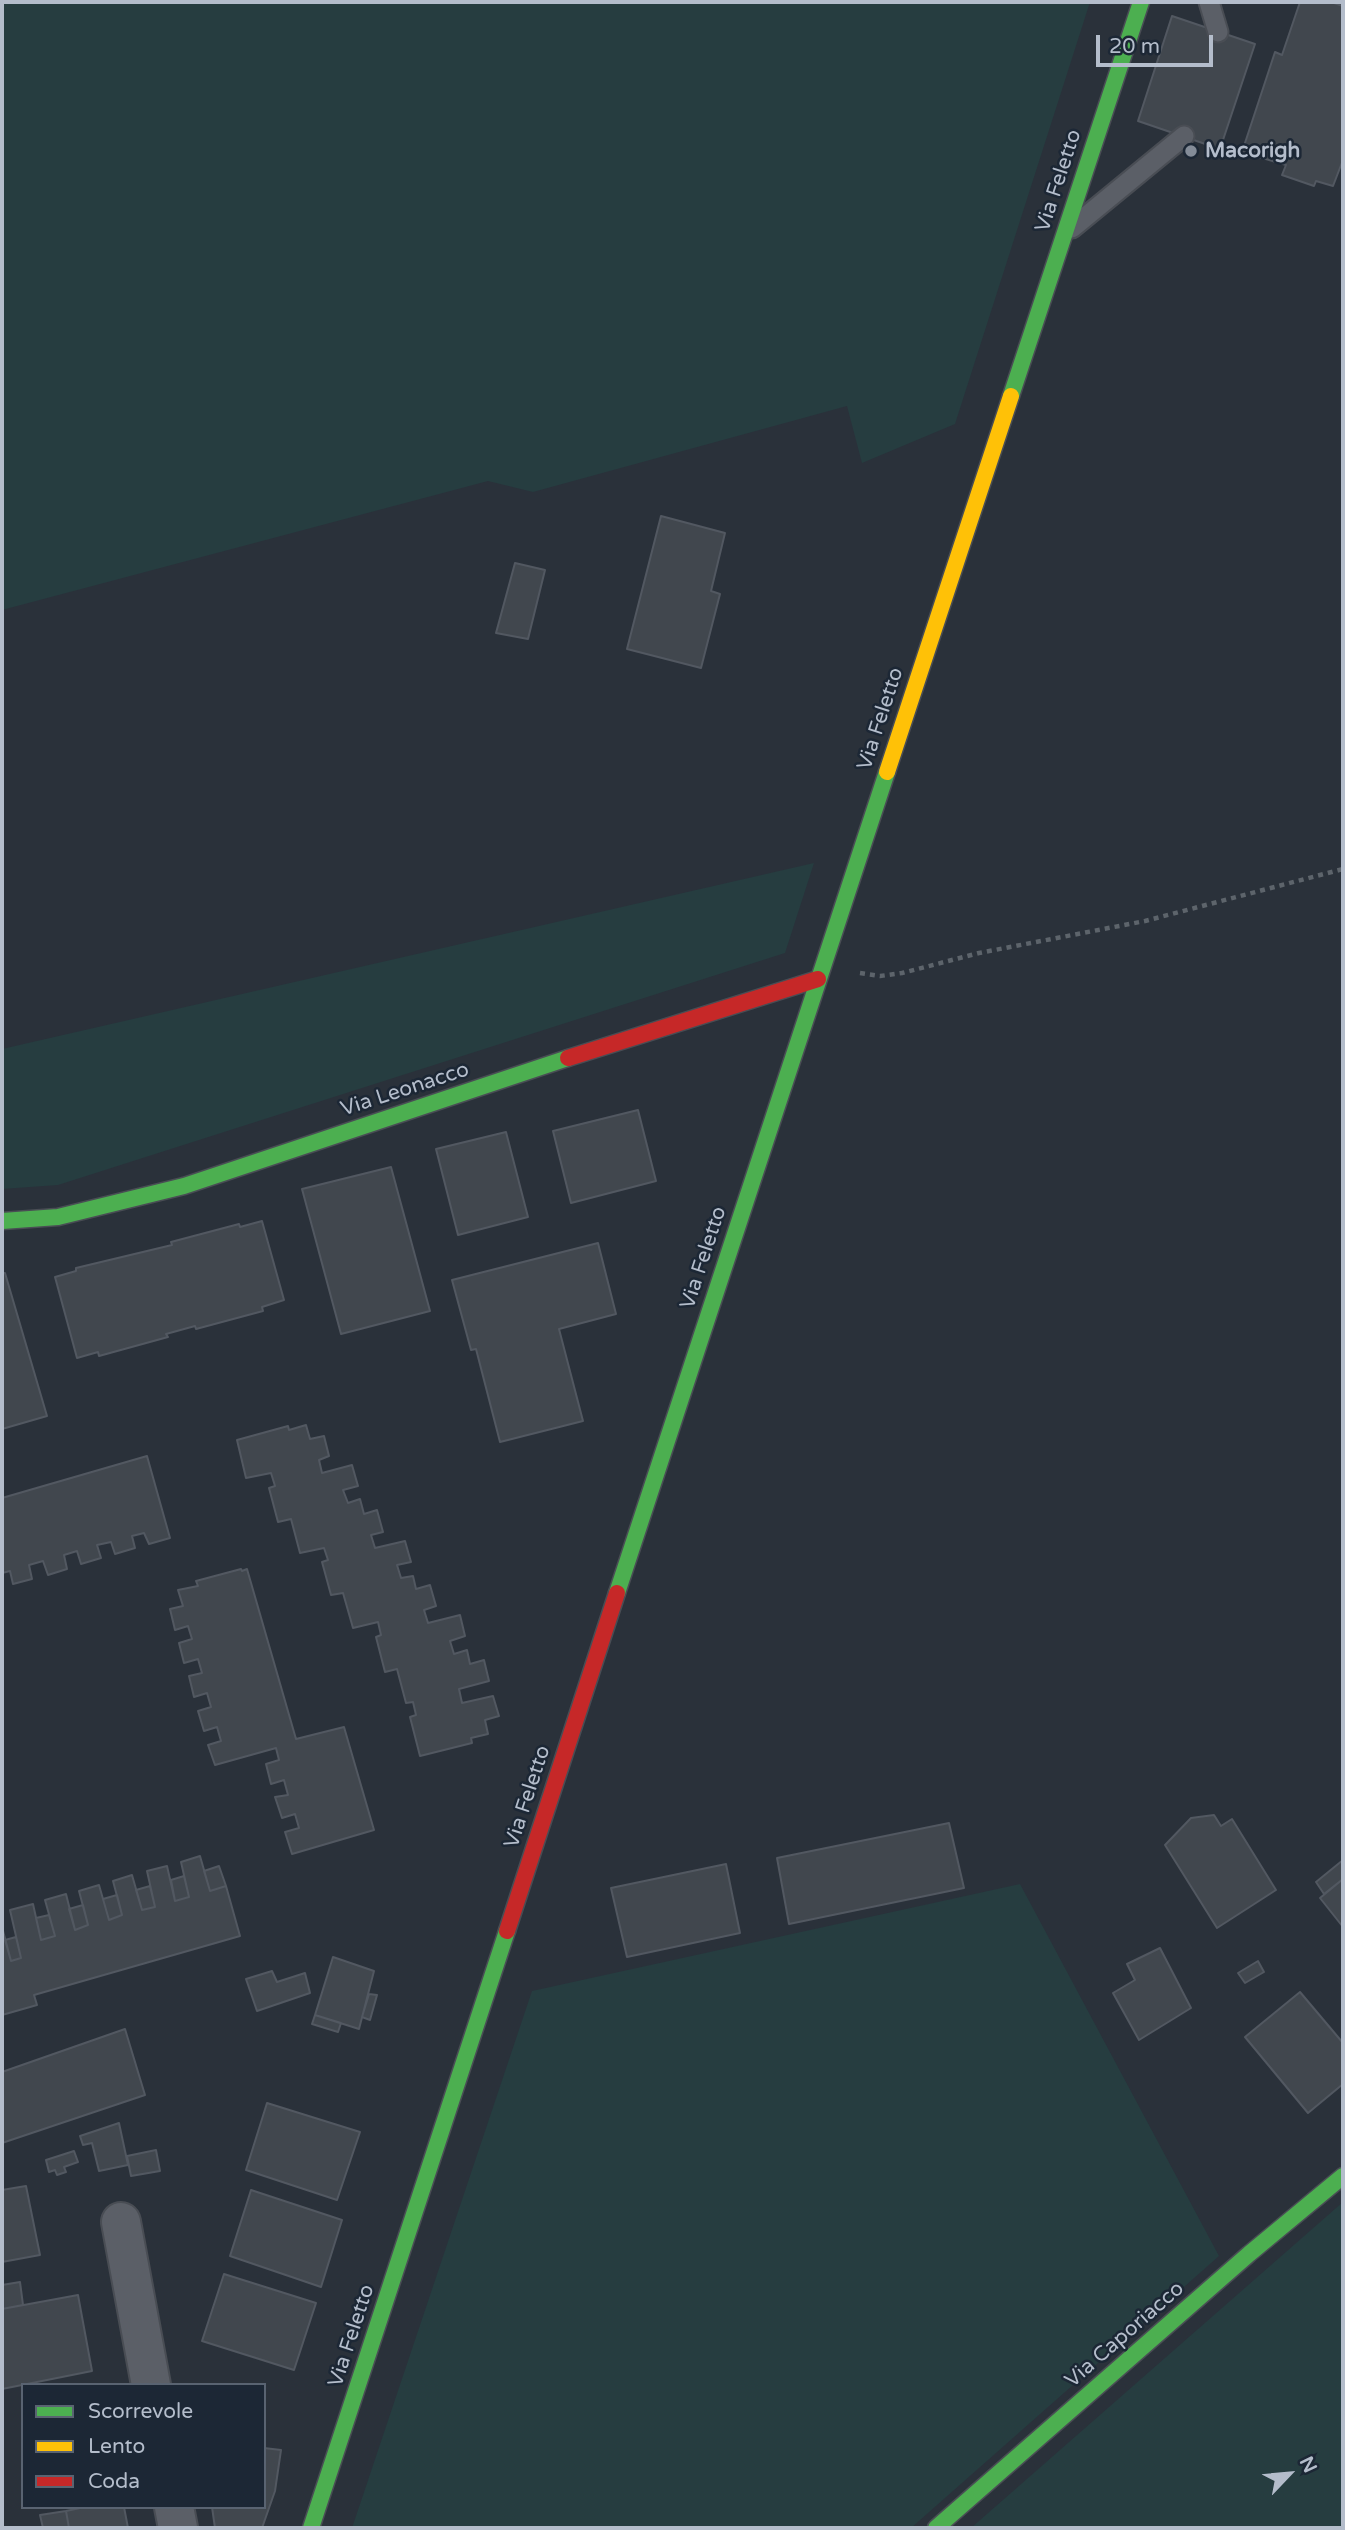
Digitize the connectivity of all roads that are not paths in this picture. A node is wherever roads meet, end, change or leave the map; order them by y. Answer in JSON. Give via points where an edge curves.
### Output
{"nodes":[{"id":1,"x":1141,"y":2,"type":"edge"},
{"id":2,"x":1209,"y":2,"type":"edge"},
{"id":3,"x":1218,"y":32,"type":"dead end"},
{"id":4,"x":1184,"y":136,"type":"dead end"},
{"id":5,"x":1063,"y":236,"type":"junction"},
{"id":6,"x":818,"y":979,"type":"junction"},
{"id":7,"x":2,"y":1221,"type":"edge"},
{"id":8,"x":1343,"y":2176,"type":"edge"},
{"id":9,"x":121,"y":2222,"type":"dead end"},
{"id":10,"x":151,"y":2383,"type":"edge"},
{"id":11,"x":174,"y":2509,"type":"edge"},
{"id":12,"x":178,"y":2528,"type":"edge"},
{"id":13,"x":311,"y":2528,"type":"edge"},
{"id":14,"x":936,"y":2528,"type":"edge"}],
"edges":[{"from":1,"to":5,"type":"street","name":"Via Feletto"},
{"from":2,"to":3,"type":"lane"},
{"from":4,"to":5,"type":"lane"},
{"from":5,"to":6,"type":"street","name":"Via Feletto"},
{"from":6,"to":7,"type":"street","name":"Via Leonacco","via":[[184,1186],[58,1217]]},
{"from":6,"to":13,"type":"street","name":"Via Feletto"},
{"from":8,"to":14,"type":"street","name":"Via Caporiacco"},
{"from":9,"to":10,"type":"street"},
{"from":11,"to":12,"type":"street"}]}
